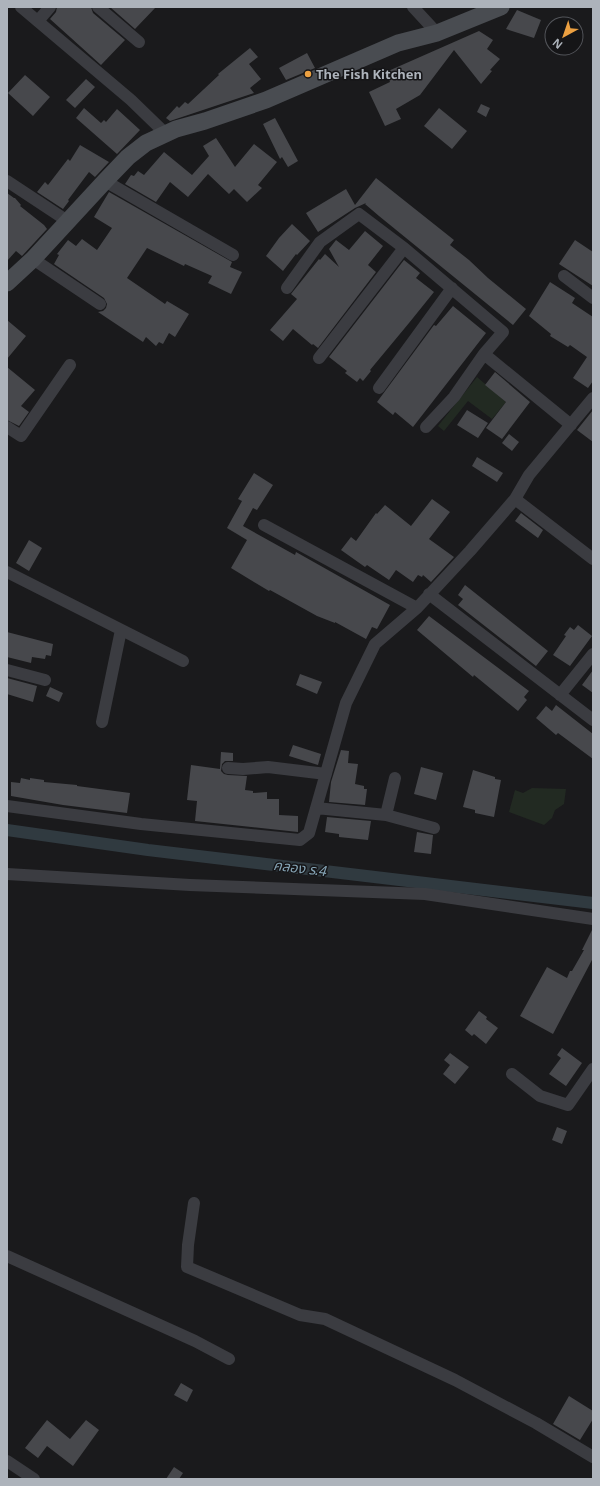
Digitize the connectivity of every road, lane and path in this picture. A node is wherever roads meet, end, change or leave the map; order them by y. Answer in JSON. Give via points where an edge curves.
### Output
{"nodes":[{"id":1,"x":21,"y":7,"type":"edge"},
{"id":2,"x":50,"y":7,"type":"edge"},
{"id":3,"x":98,"y":7,"type":"edge"},
{"id":4,"x":412,"y":7,"type":"edge"},
{"id":5,"x":501,"y":7,"type":"edge"},
{"id":6,"x":38,"y":21,"type":"junction"},
{"id":7,"x":437,"y":33,"type":"junction"},
{"id":8,"x":139,"y":42,"type":"dead end"},
{"id":9,"x":165,"y":133,"type":"junction"},
{"id":10,"x":7,"y":181,"type":"edge"},
{"id":11,"x":105,"y":181,"type":"junction"},
{"id":12,"x":69,"y":222,"type":"junction"},
{"id":13,"x":404,"y":248,"type":"junction"},
{"id":14,"x":233,"y":255,"type":"dead end"},
{"id":15,"x":34,"y":259,"type":"junction"},
{"id":16,"x":564,"y":276,"type":"dead end"},
{"id":17,"x":7,"y":283,"type":"edge"},
{"id":18,"x":287,"y":288,"type":"dead end"},
{"id":19,"x":452,"y":288,"type":"junction"},
{"id":20,"x":593,"y":298,"type":"edge"},
{"id":21,"x":100,"y":304,"type":"dead end"},
{"id":22,"x":484,"y":354,"type":"junction"},
{"id":23,"x":319,"y":358,"type":"dead end"},
{"id":24,"x":70,"y":365,"type":"dead end"},
{"id":25,"x":379,"y":388,"type":"dead end"},
{"id":26,"x":592,"y":400,"type":"edge"},
{"id":27,"x":571,"y":425,"type":"junction"},
{"id":28,"x":7,"y":427,"type":"edge"},
{"id":29,"x":426,"y":427,"type":"dead end"},
{"id":30,"x":515,"y":499,"type":"junction"},
{"id":31,"x":264,"y":525,"type":"dead end"},
{"id":32,"x":593,"y":559,"type":"edge"},
{"id":33,"x":7,"y":572,"type":"edge"},
{"id":34,"x":429,"y":594,"type":"junction"},
{"id":35,"x":417,"y":608,"type":"junction"},
{"id":36,"x":121,"y":630,"type":"junction"},
{"id":37,"x":593,"y":654,"type":"edge"},
{"id":38,"x":183,"y":662,"type":"dead end"},
{"id":39,"x":7,"y":670,"type":"edge"},
{"id":40,"x":45,"y":680,"type":"dead end"},
{"id":41,"x":560,"y":695,"type":"junction"},
{"id":42,"x":593,"y":720,"type":"edge"},
{"id":43,"x":102,"y":722,"type":"dead end"},
{"id":44,"x":228,"y":768,"type":"dead end"},
{"id":45,"x":326,"y":774,"type":"junction"},
{"id":46,"x":395,"y":778,"type":"dead end"},
{"id":47,"x":7,"y":806,"type":"edge"},
{"id":48,"x":316,"y":808,"type":"junction"},
{"id":49,"x":386,"y":815,"type":"junction"},
{"id":50,"x":434,"y":828,"type":"dead end"},
{"id":51,"x":7,"y":874,"type":"edge"},
{"id":52,"x":593,"y":919,"type":"edge"},
{"id":53,"x":593,"y":1070,"type":"edge"},
{"id":54,"x":512,"y":1074,"type":"dead end"},
{"id":55,"x":194,"y":1203,"type":"dead end"},
{"id":56,"x":7,"y":1256,"type":"edge"},
{"id":57,"x":229,"y":1359,"type":"dead end"},
{"id":58,"x":593,"y":1457,"type":"edge"},
{"id":59,"x":7,"y":1461,"type":"edge"},
{"id":60,"x":34,"y":1479,"type":"edge"}],
"edges":[{"from":1,"to":6,"type":"street"},
{"from":2,"to":6,"type":"street"},
{"from":3,"to":8,"type":"street"},
{"from":4,"to":7,"type":"street"},
{"from":5,"to":7,"type":"street"},
{"from":6,"to":9,"type":"street","via":[[131,100]]},
{"from":7,"to":9,"type":"street","via":[[398,43],[266,100]]},
{"from":9,"to":11,"type":"street","via":[[128,157]]},
{"from":10,"to":12,"type":"street"},
{"from":11,"to":12,"type":"street"},
{"from":11,"to":14,"type":"street"},
{"from":12,"to":15,"type":"street"},
{"from":13,"to":18,"type":"street","via":[[359,214],[320,242]]},
{"from":13,"to":19,"type":"street"},
{"from":13,"to":23,"type":"street"},
{"from":15,"to":17,"type":"street"},
{"from":15,"to":21,"type":"street"},
{"from":16,"to":20,"type":"street"},
{"from":19,"to":22,"type":"street","via":[[503,332]]},
{"from":19,"to":25,"type":"street"},
{"from":22,"to":27,"type":"street"},
{"from":22,"to":29,"type":"street","via":[[454,398]]},
{"from":24,"to":28,"type":"street","via":[[21,436]]},
{"from":26,"to":27,"type":"street"},
{"from":27,"to":30,"type":"street","via":[[529,475]]},
{"from":30,"to":32,"type":"street"},
{"from":30,"to":34,"type":"street"},
{"from":31,"to":35,"type":"street"},
{"from":33,"to":36,"type":"street"},
{"from":34,"to":35,"type":"street"},
{"from":34,"to":41,"type":"street"},
{"from":35,"to":45,"type":"street","via":[[375,644],[346,703]]},
{"from":36,"to":38,"type":"street"},
{"from":36,"to":43,"type":"street"},
{"from":37,"to":41,"type":"street"},
{"from":39,"to":40,"type":"street"},
{"from":41,"to":42,"type":"street"},
{"from":44,"to":45,"type":"street","via":[[268,767]]},
{"from":45,"to":48,"type":"street"},
{"from":46,"to":49,"type":"street"},
{"from":47,"to":48,"type":"street","via":[[141,824],[300,840],[309,833]]},
{"from":48,"to":49,"type":"street"},
{"from":49,"to":50,"type":"street"},
{"from":51,"to":52,"type":"street","via":[[190,885],[425,894]]},
{"from":53,"to":54,"type":"street","via":[[568,1105],[540,1096]]},
{"from":55,"to":58,"type":"street","via":[[186,1267],[300,1315],[326,1319],[455,1380]]},
{"from":56,"to":57,"type":"street","via":[[195,1341]]},
{"from":59,"to":60,"type":"street"}]}
